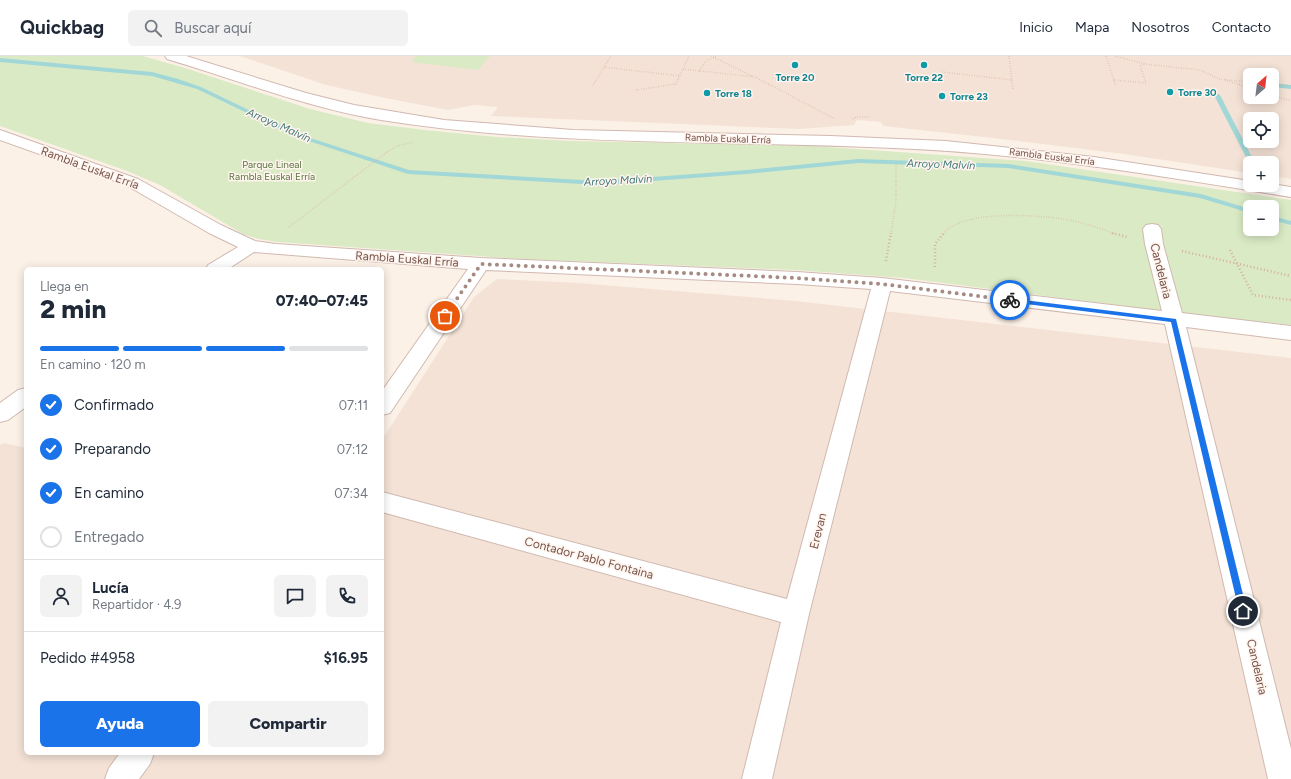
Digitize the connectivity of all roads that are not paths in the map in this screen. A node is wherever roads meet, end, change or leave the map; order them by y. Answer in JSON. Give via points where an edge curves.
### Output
{"nodes":[{"id":1,"x":172,"y":56,"type":"edge"},
{"id":2,"x":0,"y":135,"type":"edge"},
{"id":3,"x":1291,"y":192,"type":"edge"},
{"id":4,"x":1153,"y":236,"type":"road end"},
{"id":5,"x":251,"y":246,"type":"junction"},
{"id":6,"x":481,"y":264,"type":"junction"},
{"id":7,"x":218,"y":267,"type":"edge"},
{"id":8,"x":882,"y":284,"type":"junction"},
{"id":9,"x":1174,"y":320,"type":"junction"},
{"id":10,"x":1291,"y":333,"type":"edge"},
{"id":11,"x":24,"y":397,"type":"edge"},
{"id":12,"x":384,"y":404,"type":"edge"},
{"id":13,"x":3,"y":412,"type":"edge"},
{"id":14,"x":24,"y":415,"type":"edge"},
{"id":15,"x":384,"y":503,"type":"edge"},
{"id":16,"x":796,"y":614,"type":"junction"},
{"id":17,"x":138,"y":755,"type":"edge"},
{"id":18,"x":120,"y":779,"type":"edge"},
{"id":19,"x":758,"y":779,"type":"edge"},
{"id":20,"x":1284,"y":779,"type":"edge"}],
"edges":[{"from":1,"to":3,"type":"street","name":"Rambla Euskal Erría","via":[[343,107],[426,122],[522,131],[870,142],[977,148],[1093,161]]},
{"from":2,"to":5,"type":"street","name":"Rambla Euskal Erría","via":[[132,182],[214,229]]},
{"from":4,"to":9,"type":"street","name":"Candelaria"},
{"from":5,"to":6,"type":"street","name":"Rambla Euskal Erría"},
{"from":5,"to":7,"type":"street"},
{"from":6,"to":8,"type":"street","name":"Rambla Euskal Erría"},
{"from":6,"to":12,"type":"street"},
{"from":8,"to":9,"type":"street","name":"Rambla Euskal Erría"},
{"from":8,"to":16,"type":"street","name":"Erevan"},
{"from":9,"to":10,"type":"street","name":"Rambla Euskal Erría"},
{"from":9,"to":20,"type":"street","name":"Candelaria"},
{"from":11,"to":13,"type":"street"},
{"from":13,"to":14,"type":"street"},
{"from":15,"to":16,"type":"street","name":"Contador Pablo Fontaina"},
{"from":16,"to":19,"type":"street","name":"Erevan"},
{"from":17,"to":18,"type":"street"}]}
